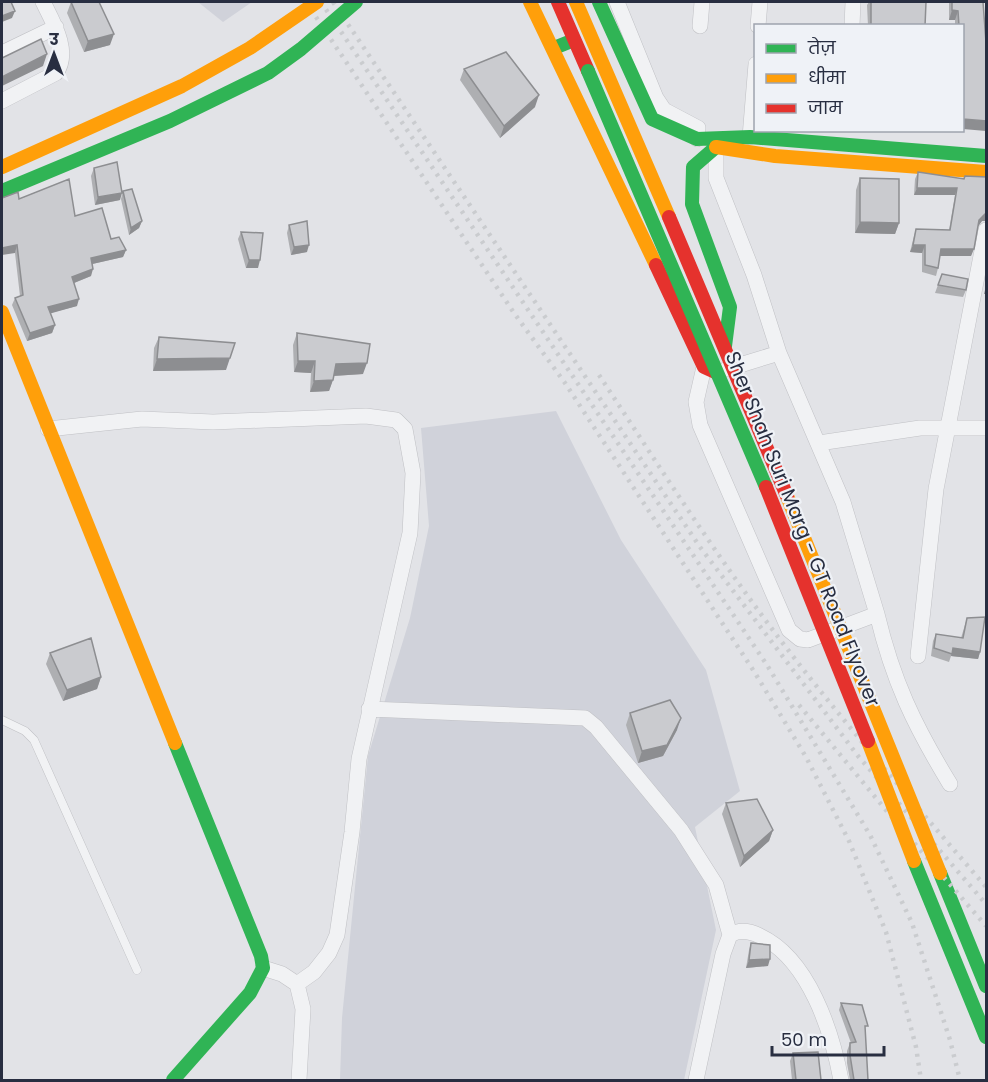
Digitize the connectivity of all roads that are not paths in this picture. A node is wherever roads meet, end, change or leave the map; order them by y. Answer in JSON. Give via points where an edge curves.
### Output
{"nodes":[{"id":1,"x":43,"y":2,"type":"edge"},
{"id":2,"x":317,"y":2,"type":"edge"},
{"id":3,"x":356,"y":2,"type":"edge"},
{"id":4,"x":530,"y":2,"type":"edge"},
{"id":5,"x":558,"y":2,"type":"edge"},
{"id":6,"x":576,"y":2,"type":"edge"},
{"id":7,"x":599,"y":2,"type":"edge"},
{"id":8,"x":617,"y":2,"type":"edge"},
{"id":9,"x":702,"y":2,"type":"edge"},
{"id":10,"x":760,"y":2,"type":"edge"},
{"id":11,"x":854,"y":2,"type":"edge"},
{"id":12,"x":758,"y":24,"type":"edge"},
{"id":13,"x":852,"y":24,"type":"edge"},
{"id":14,"x":700,"y":26,"type":"dead end"},
{"id":15,"x":56,"y":27,"type":"junction"},
{"id":16,"x":574,"y":40,"type":"junction"},
{"id":17,"x":554,"y":48,"type":"junction"},
{"id":18,"x":2,"y":53,"type":"edge"},
{"id":19,"x":754,"y":88,"type":"edge"},
{"id":20,"x":2,"y":101,"type":"edge"},
{"id":21,"x":750,"y":136,"type":"junction"},
{"id":22,"x":843,"y":138,"type":"edge"},
{"id":23,"x":697,"y":139,"type":"junction"},
{"id":24,"x":716,"y":147,"type":"junction"},
{"id":25,"x":987,"y":156,"type":"edge"},
{"id":26,"x":701,"y":160,"type":"junction"},
{"id":27,"x":2,"y":167,"type":"edge"},
{"id":28,"x":987,"y":172,"type":"edge"},
{"id":29,"x":2,"y":191,"type":"edge"},
{"id":30,"x":987,"y":230,"type":"edge"},
{"id":31,"x":2,"y":312,"type":"edge"},
{"id":32,"x":725,"y":346,"type":"junction"},
{"id":33,"x":779,"y":353,"type":"junction"},
{"id":34,"x":710,"y":369,"type":"junction"},
{"id":35,"x":949,"y":428,"type":"junction"},
{"id":36,"x":987,"y":428,"type":"edge"},
{"id":37,"x":48,"y":429,"type":"junction"},
{"id":38,"x":819,"y":443,"type":"junction"},
{"id":39,"x":877,"y":614,"type":"junction"},
{"id":40,"x":918,"y":656,"type":"dead end"},
{"id":41,"x":369,"y":709,"type":"junction"},
{"id":42,"x":2,"y":720,"type":"edge"},
{"id":43,"x":950,"y":784,"type":"dead end"},
{"id":44,"x":730,"y":935,"type":"junction"},
{"id":45,"x":263,"y":968,"type":"junction"},
{"id":46,"x":137,"y":970,"type":"dead end"},
{"id":47,"x":297,"y":984,"type":"junction"},
{"id":48,"x":987,"y":986,"type":"edge"},
{"id":49,"x":987,"y":1037,"type":"edge"},
{"id":50,"x":173,"y":1080,"type":"edge"},
{"id":51,"x":299,"y":1080,"type":"edge"},
{"id":52,"x":696,"y":1080,"type":"edge"},
{"id":53,"x":841,"y":1080,"type":"edge"}],
"edges":[{"from":1,"to":15,"type":"street"},
{"from":2,"to":27,"type":"main road","bridge":true,"via":[[183,87]]},
{"from":3,"to":29,"type":"main road","bridge":true,"via":[[270,72],[163,124]]},
{"from":4,"to":17,"type":"main road"},
{"from":5,"to":16,"type":"main road","name":"Sher Shah Suri Marg - GT Road Flyover"},
{"from":6,"to":32,"type":"main road","name":"Sher Shah Suri Marg - GT Road Flyover","bridge":true},
{"from":7,"to":23,"type":"main road","via":[[652,119]]},
{"from":8,"to":23,"type":"street","via":[[656,98],[664,110],[698,128]]},
{"from":9,"to":14,"type":"street"},
{"from":10,"to":12,"type":"street"},
{"from":11,"to":13,"type":"street"},
{"from":15,"to":18,"type":"street"},
{"from":15,"to":20,"type":"street","via":[[62,65],[56,73]]},
{"from":16,"to":17,"type":"main road"},
{"from":16,"to":49,"type":"main road","name":"Sher Shah Suri Marg - GT Road Flyover","bridge":true,"via":[[720,375]]},
{"from":17,"to":34,"type":"main road"},
{"from":19,"to":21,"type":"street"},
{"from":21,"to":22,"type":"main road"},
{"from":21,"to":23,"type":"main road"},
{"from":22,"to":25,"type":"main road"},
{"from":23,"to":26,"type":"main road"},
{"from":24,"to":26,"type":"main road"},
{"from":24,"to":28,"type":"main road","via":[[775,156]]},
{"from":24,"to":33,"type":"street","via":[[716,178]]},
{"from":26,"to":32,"type":"main road","via":[[693,167],[692,204],[730,307]]},
{"from":30,"to":35,"type":"street"},
{"from":31,"to":37,"type":"main road"},
{"from":32,"to":48,"type":"main road","name":"Sher Shah Suri Marg - GT Road Flyover","bridge":true},
{"from":33,"to":34,"type":"street"},
{"from":33,"to":38,"type":"street"},
{"from":34,"to":39,"type":"street","via":[[696,402],[700,425],[789,630],[808,640]]},
{"from":35,"to":36,"type":"street"},
{"from":35,"to":38,"type":"street","via":[[920,428]]},
{"from":35,"to":40,"type":"street","via":[[936,489]]},
{"from":37,"to":41,"type":"street","via":[[142,419],[213,422],[366,416],[386,417],[401,424],[413,473],[410,532]]},
{"from":37,"to":45,"type":"main road","via":[[259,947]]},
{"from":38,"to":39,"type":"street","via":[[843,502]]},
{"from":39,"to":43,"type":"street","via":[[899,691],[918,732]]},
{"from":41,"to":44,"type":"street","via":[[585,718],[681,830],[716,885]]},
{"from":41,"to":47,"type":"street","via":[[337,935],[314,972]]},
{"from":42,"to":46,"type":"lane","via":[[34,740]]},
{"from":44,"to":52,"type":"street"},
{"from":44,"to":53,"type":"street","via":[[736,931],[754,933],[781,949],[792,962],[825,1019]]},
{"from":45,"to":47,"type":"street"},
{"from":45,"to":50,"type":"main road","via":[[250,993]]},
{"from":47,"to":51,"type":"street","via":[[303,1009]]}]}
